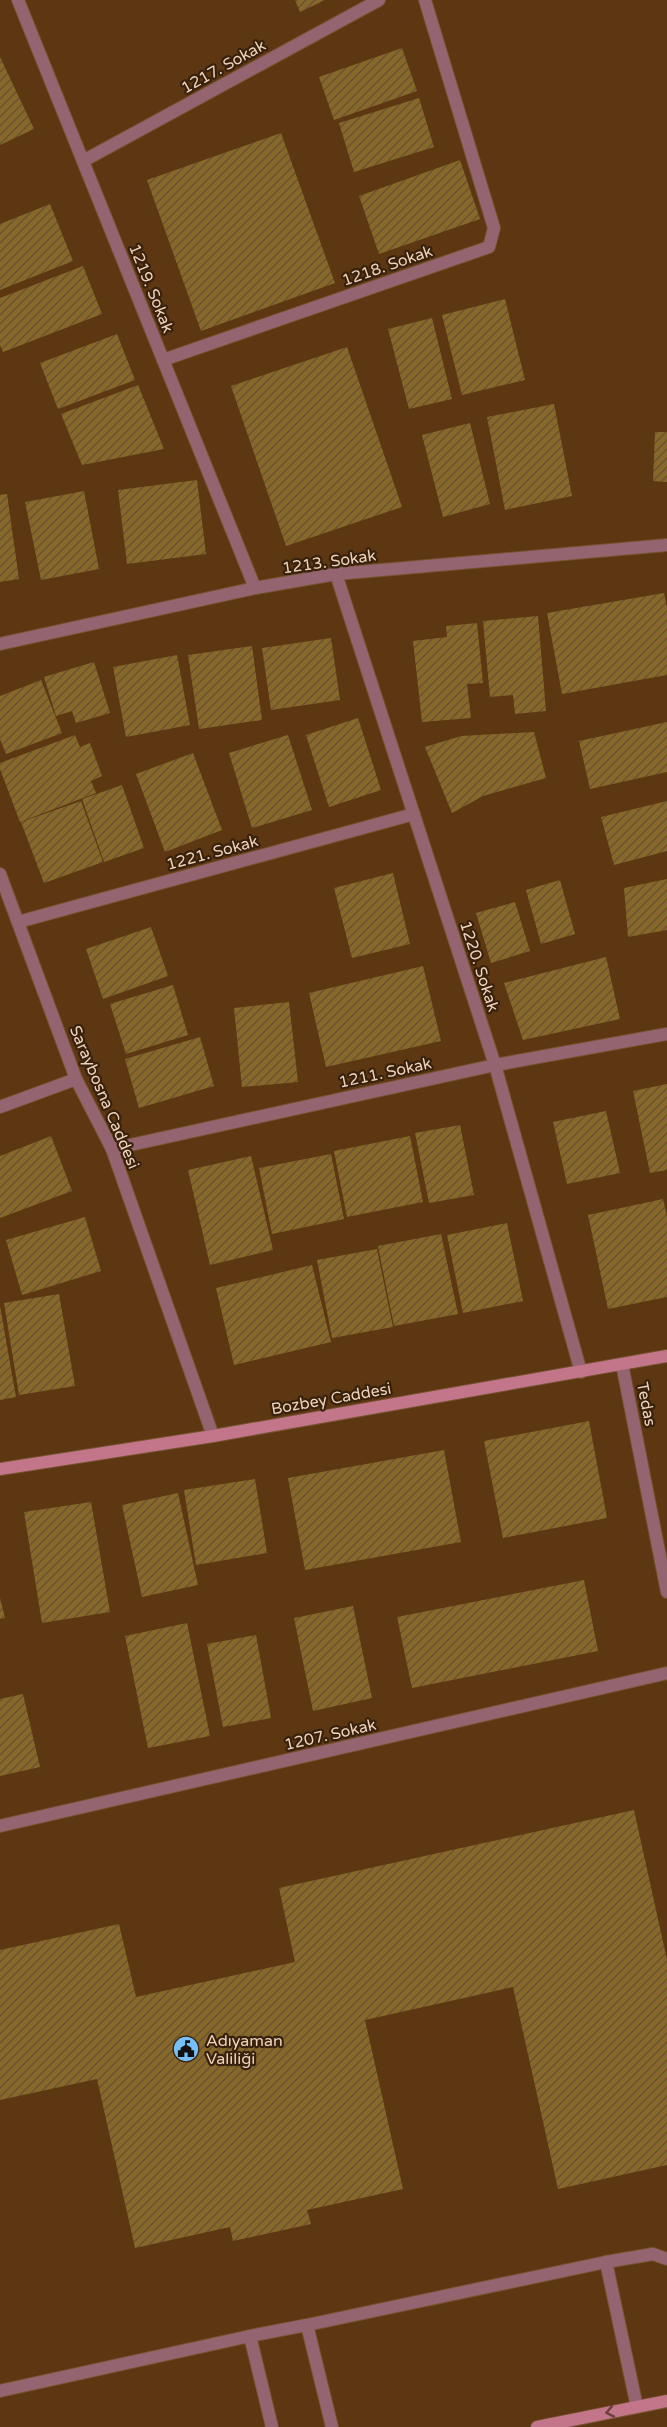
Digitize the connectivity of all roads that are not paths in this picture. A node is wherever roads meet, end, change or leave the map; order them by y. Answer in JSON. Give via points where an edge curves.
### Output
{"nodes":[{"id":1,"x":18,"y":0,"type":"edge"},
{"id":2,"x":379,"y":0,"type":"edge"},
{"id":3,"x":425,"y":0,"type":"edge"},
{"id":4,"x":83,"y":161,"type":"junction"},
{"id":5,"x":163,"y":360,"type":"junction"},
{"id":6,"x":667,"y":545,"type":"edge"},
{"id":7,"x":336,"y":574,"type":"junction"},
{"id":8,"x":255,"y":588,"type":"junction"},
{"id":9,"x":0,"y":644,"type":"edge"},
{"id":10,"x":414,"y":814,"type":"junction"},
{"id":11,"x":0,"y":874,"type":"edge"},
{"id":12,"x":18,"y":922,"type":"junction"},
{"id":13,"x":667,"y":1034,"type":"edge"},
{"id":14,"x":495,"y":1065,"type":"junction"},
{"id":15,"x":76,"y":1079,"type":"junction"},
{"id":16,"x":0,"y":1107,"type":"edge"},
{"id":17,"x":112,"y":1149,"type":"junction"},
{"id":18,"x":667,"y":1356,"type":"edge"},
{"id":19,"x":622,"y":1364,"type":"junction"},
{"id":20,"x":581,"y":1372,"type":"junction"},
{"id":21,"x":213,"y":1436,"type":"junction"},
{"id":22,"x":0,"y":1469,"type":"edge"},
{"id":23,"x":667,"y":1592,"type":"edge"},
{"id":24,"x":667,"y":1673,"type":"edge"},
{"id":25,"x":0,"y":1826,"type":"edge"},
{"id":26,"x":667,"y":2259,"type":"edge"},
{"id":27,"x":606,"y":2262,"type":"junction"},
{"id":28,"x":307,"y":2325,"type":"junction"},
{"id":29,"x":250,"y":2336,"type":"junction"},
{"id":30,"x":0,"y":2391,"type":"edge"},
{"id":31,"x":667,"y":2401,"type":"edge"},
{"id":32,"x":637,"y":2407,"type":"junction"},
{"id":33,"x":272,"y":2427,"type":"edge"},
{"id":34,"x":332,"y":2427,"type":"edge"},
{"id":35,"x":537,"y":2427,"type":"edge"}],
"edges":[{"from":1,"to":4,"type":"street","name":"1219. Sokak"},
{"from":2,"to":4,"type":"street","name":"1217. Sokak"},
{"from":3,"to":5,"type":"street","name":"1218. Sokak","via":[[494,228],[489,247]]},
{"from":4,"to":5,"type":"street","name":"1219. Sokak"},
{"from":5,"to":8,"type":"street","name":"1219. Sokak"},
{"from":6,"to":7,"type":"street","name":"1213. Sokak"},
{"from":7,"to":8,"type":"street","name":"1213. Sokak"},
{"from":7,"to":10,"type":"street","name":"1220. Sokak"},
{"from":8,"to":9,"type":"street","name":"1213. Sokak"},
{"from":10,"to":12,"type":"street","name":"1221. Sokak"},
{"from":10,"to":14,"type":"street","name":"1220. Sokak"},
{"from":11,"to":12,"type":"street","name":"Saraybosna Caddesi"},
{"from":12,"to":15,"type":"street","name":"Saraybosna Caddesi"},
{"from":13,"to":14,"type":"street","name":"1211. Sokak"},
{"from":14,"to":17,"type":"street","name":"1211. Sokak"},
{"from":14,"to":20,"type":"street","name":"1220. Sokak"},
{"from":15,"to":16,"type":"street"},
{"from":15,"to":17,"type":"street","name":"Saraybosna Caddesi"},
{"from":17,"to":21,"type":"street","name":"Saraybosna Caddesi"},
{"from":18,"to":19,"type":"street","name":"Bozbey Caddesi"},
{"from":19,"to":20,"type":"street","name":"Bozbey Caddesi"},
{"from":19,"to":23,"type":"street","name":"Tedas"},
{"from":20,"to":21,"type":"street","name":"Bozbey Caddesi"},
{"from":21,"to":22,"type":"street","name":"Bozbey Caddesi"},
{"from":24,"to":25,"type":"street","name":"1207. Sokak"},
{"from":26,"to":27,"type":"street","via":[[653,2254]]},
{"from":27,"to":28,"type":"street"},
{"from":27,"to":32,"type":"street"},
{"from":28,"to":29,"type":"street"},
{"from":28,"to":34,"type":"street"},
{"from":29,"to":30,"type":"street"},
{"from":29,"to":33,"type":"street"},
{"from":31,"to":32,"type":"street"},
{"from":32,"to":35,"type":"street","one_way":true}]}
